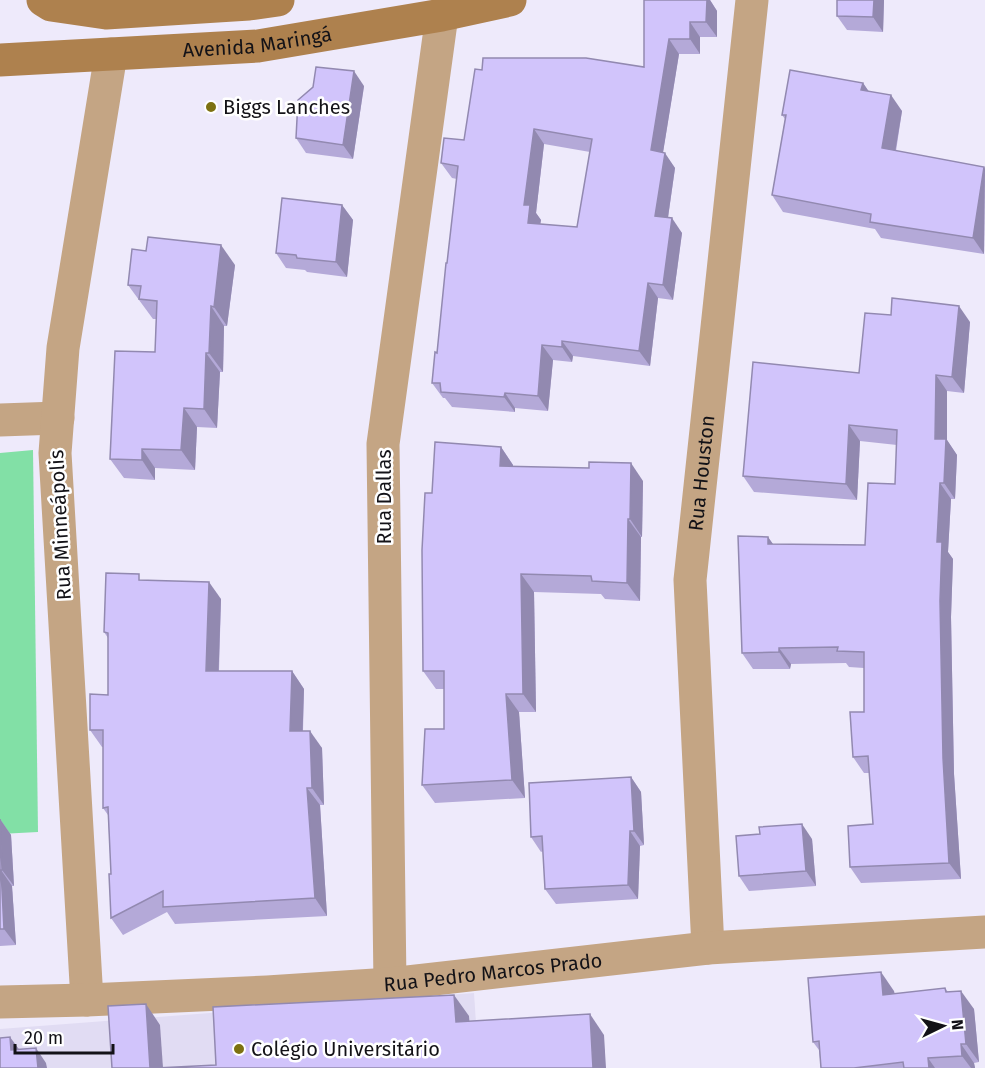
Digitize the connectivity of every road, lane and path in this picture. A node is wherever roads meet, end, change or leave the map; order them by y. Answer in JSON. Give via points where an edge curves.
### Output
{"nodes":[{"id":1,"x":43,"y":0,"type":"edge"},
{"id":2,"x":278,"y":0,"type":"edge"},
{"id":3,"x":510,"y":0,"type":"edge"},
{"id":4,"x":753,"y":0,"type":"edge"},
{"id":5,"x":109,"y":6,"type":"edge"},
{"id":6,"x":441,"y":15,"type":"junction"},
{"id":7,"x":111,"y":54,"type":"junction"},
{"id":8,"x":69,"y":57,"type":"junction"},
{"id":9,"x":0,"y":60,"type":"edge"},
{"id":10,"x":0,"y":80,"type":"edge"},
{"id":11,"x":58,"y":418,"type":"junction"},
{"id":12,"x":0,"y":420,"type":"edge"},
{"id":13,"x":985,"y":932,"type":"edge"},
{"id":14,"x":708,"y":948,"type":"junction"},
{"id":15,"x":390,"y":984,"type":"junction"},
{"id":16,"x":87,"y":1000,"type":"junction"},
{"id":17,"x":0,"y":1002,"type":"edge"}],
"edges":[{"from":1,"to":5,"type":"main road","name":"Avenida Maringá","via":[[51,5]]},
{"from":2,"to":5,"type":"main road","name":"Avenida Maringá"},
{"from":3,"to":6,"type":"main road","name":"Avenida Maringá"},
{"from":4,"to":14,"type":"street","name":"Rua Houston","via":[[690,580]]},
{"from":6,"to":7,"type":"main road","name":"Avenida Maringá","via":[[258,46]]},
{"from":6,"to":15,"type":"street","name":"Rua Dallas","via":[[384,444]]},
{"from":7,"to":8,"type":"main road","name":"Avenida Maringá"},
{"from":7,"to":11,"type":"street","name":"Rua Minneápolis","via":[[63,348]]},
{"from":8,"to":9,"type":"main road","name":"Avenida Maringá"},
{"from":8,"to":10,"type":"main road"},
{"from":11,"to":12,"type":"street"},
{"from":11,"to":16,"type":"street","name":"Rua Minneápolis","via":[[55,453]]},
{"from":13,"to":14,"type":"street","name":"Rua Pedro Marcos Prado"},
{"from":14,"to":15,"type":"street","name":"Rua Pedro Marcos Prado"},
{"from":15,"to":16,"type":"street","name":"Rua Pedro Marcos Prado"},
{"from":16,"to":17,"type":"street","name":"Rua Pedro Marcos Prado"}]}
